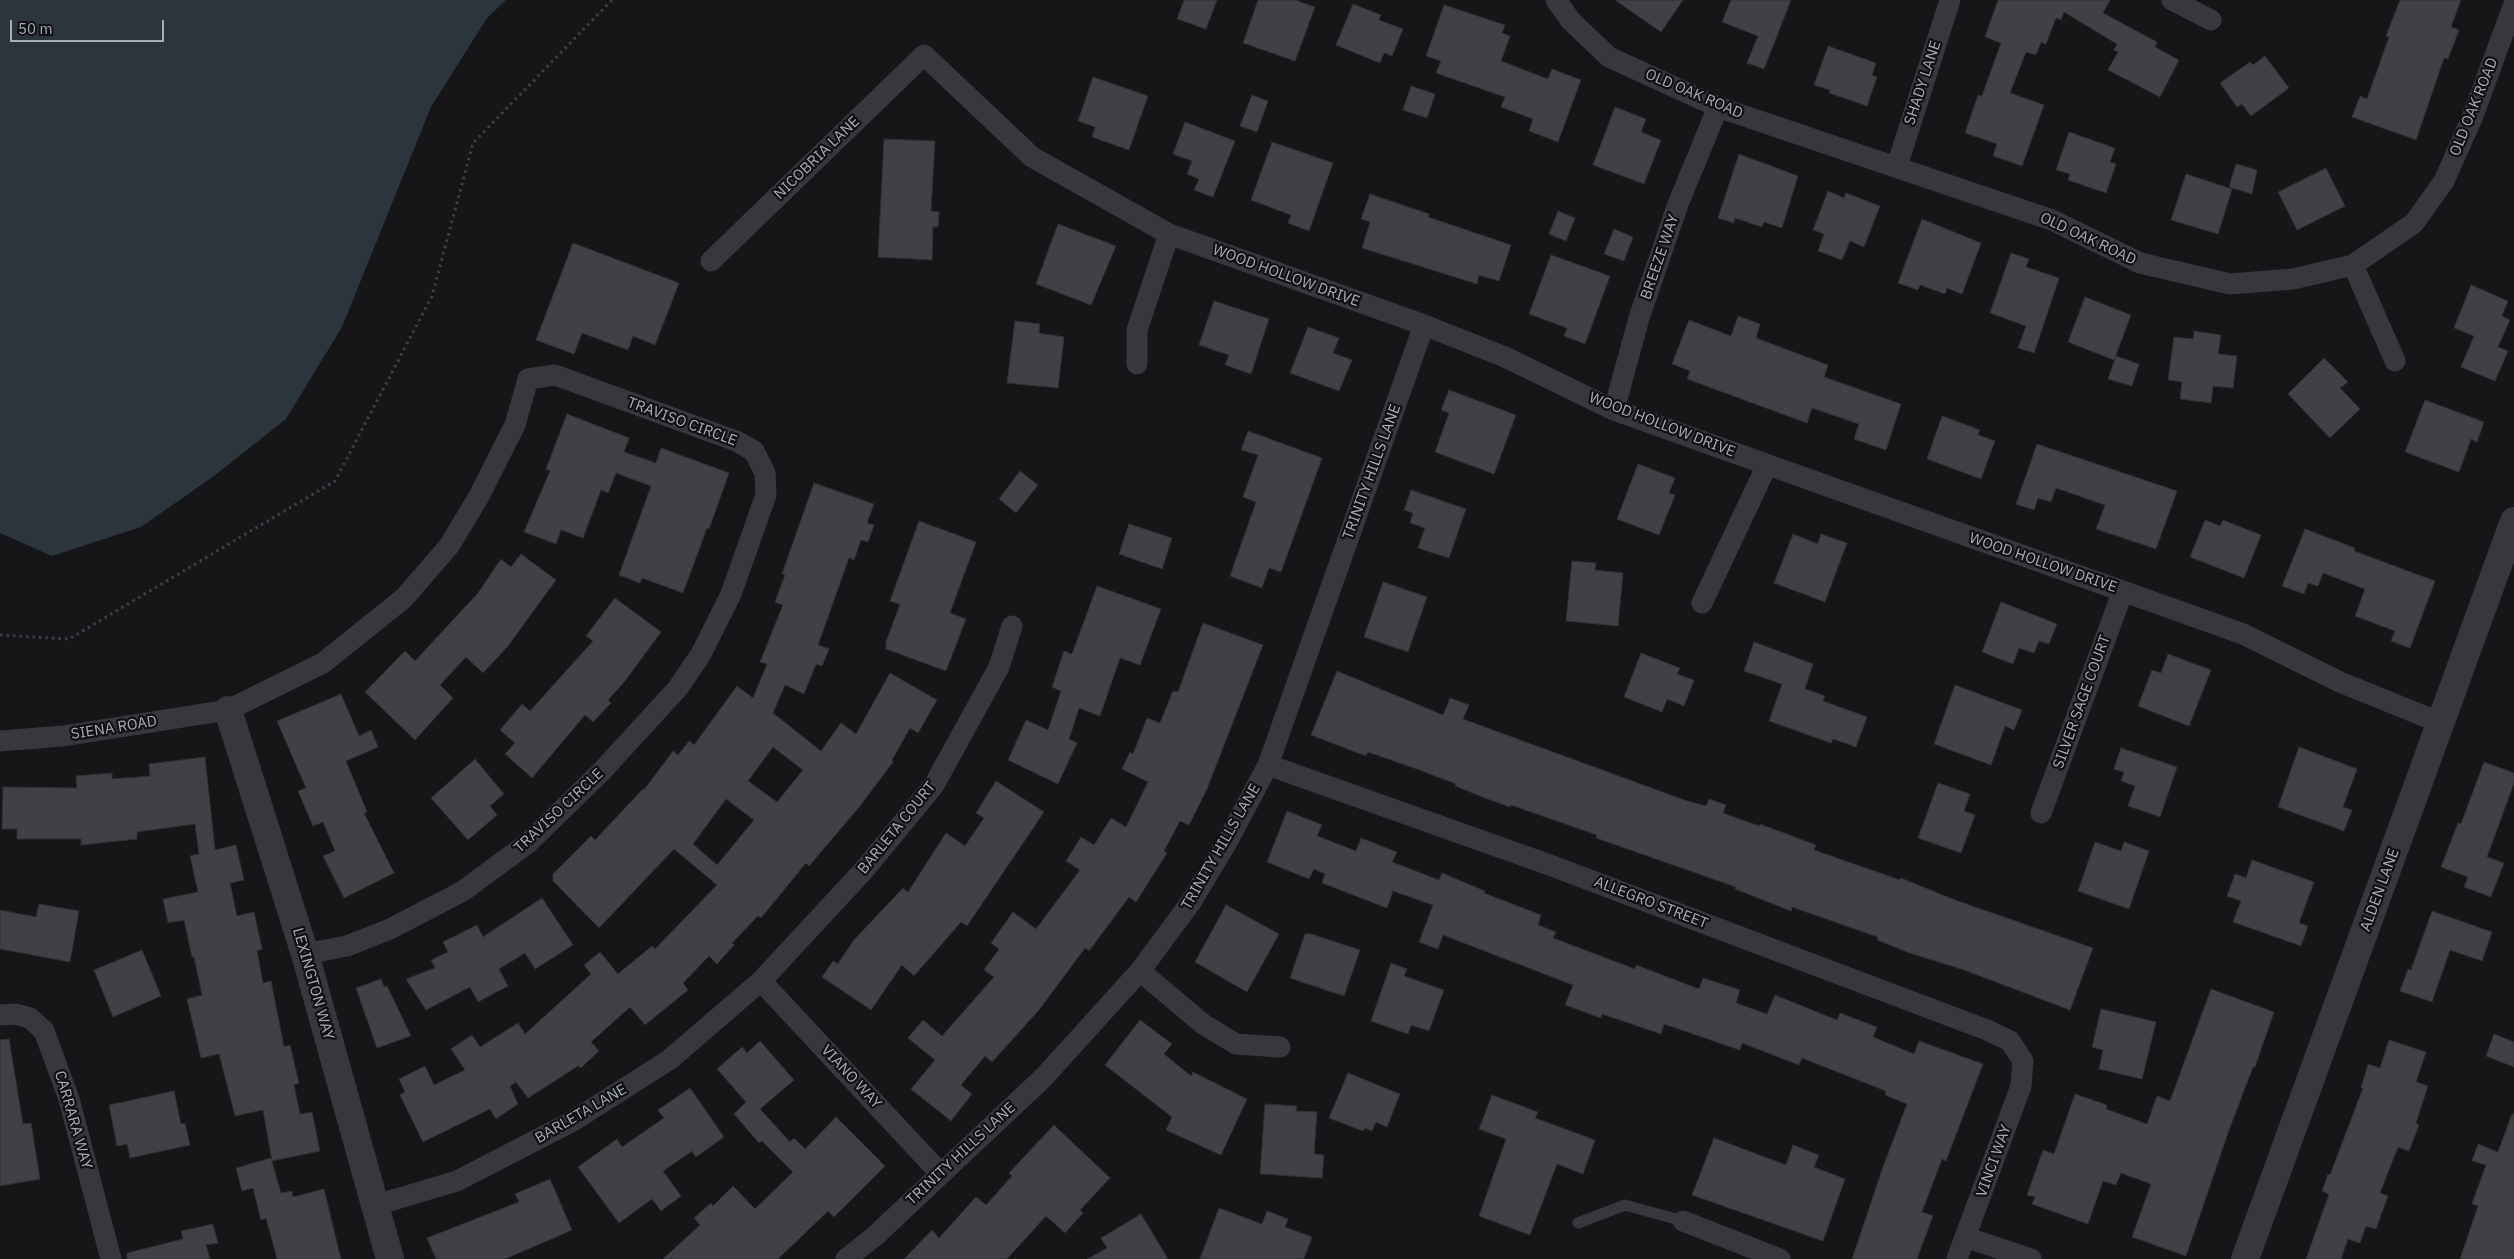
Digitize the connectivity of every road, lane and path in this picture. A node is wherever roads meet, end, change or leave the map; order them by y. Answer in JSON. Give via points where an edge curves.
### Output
{"nodes":[{"id":1,"x":612,"y":0,"type":"edge"},
{"id":2,"x":1556,"y":0,"type":"edge"},
{"id":3,"x":1950,"y":0,"type":"edge"},
{"id":4,"x":2172,"y":0,"type":"edge"},
{"id":5,"x":2514,"y":4,"type":"edge"},
{"id":6,"x":2211,"y":20,"type":"dead end"},
{"id":7,"x":924,"y":55,"type":"joint"},
{"id":8,"x":1718,"y":107,"type":"junction"},
{"id":9,"x":1897,"y":166,"type":"junction"},
{"id":10,"x":1169,"y":234,"type":"junction"},
{"id":11,"x":711,"y":262,"type":"dead end"},
{"id":12,"x":2352,"y":265,"type":"junction"},
{"id":13,"x":1424,"y":325,"type":"junction"},
{"id":14,"x":2395,"y":361,"type":"dead end"},
{"id":15,"x":1137,"y":364,"type":"dead end"},
{"id":16,"x":1614,"y":410,"type":"junction"},
{"id":17,"x":1767,"y":465,"type":"junction"},
{"id":18,"x":2514,"y":521,"type":"edge"},
{"id":19,"x":2124,"y":591,"type":"junction"},
{"id":20,"x":1702,"y":603,"type":"dead end"},
{"id":21,"x":1012,"y":626,"type":"dead end"},
{"id":22,"x":0,"y":635,"type":"edge"},
{"id":23,"x":228,"y":710,"type":"junction"},
{"id":24,"x":2441,"y":722,"type":"junction"},
{"id":25,"x":0,"y":741,"type":"edge"},
{"id":26,"x":1268,"y":765,"type":"junction"},
{"id":27,"x":2041,"y":813,"type":"dead end"},
{"id":28,"x":304,"y":954,"type":"junction"},
{"id":29,"x":1140,"y":971,"type":"junction"},
{"id":30,"x":761,"y":981,"type":"junction"},
{"id":31,"x":0,"y":1015,"type":"edge"},
{"id":32,"x":1280,"y":1047,"type":"dead end"},
{"id":33,"x":2023,"y":1060,"type":"joint"},
{"id":34,"x":940,"y":1173,"type":"junction"},
{"id":35,"x":376,"y":1205,"type":"junction"},
{"id":36,"x":1682,"y":1221,"type":"joint"},
{"id":37,"x":1578,"y":1223,"type":"dead end"},
{"id":38,"x":1965,"y":1237,"type":"junction"},
{"id":39,"x":111,"y":1259,"type":"edge"},
{"id":40,"x":390,"y":1259,"type":"edge"},
{"id":41,"x":846,"y":1259,"type":"edge"},
{"id":42,"x":1780,"y":1259,"type":"edge"},
{"id":43,"x":1957,"y":1259,"type":"edge"},
{"id":44,"x":2031,"y":1259,"type":"edge"},
{"id":45,"x":2245,"y":1259,"type":"edge"}],
"edges":[{"from":1,"to":22,"type":"path","via":[[473,143],[432,296],[335,481],[69,639]]},
{"from":2,"to":8,"type":"street","name":"OLD OAK ROAD","via":[[1571,21],[1609,56]]},
{"from":3,"to":9,"type":"street","name":"SHADY LANE"},
{"from":4,"to":6,"type":"street"},
{"from":5,"to":12,"type":"street","name":"OLD OAK ROAD","via":[[2472,118],[2444,181],[2414,223]]},
{"from":7,"to":10,"type":"street","name":"WOOD HOLLOW DRIVE","via":[[1032,157]]},
{"from":7,"to":11,"type":"street","name":"NICOBRIA LANE"},
{"from":8,"to":9,"type":"street","name":"OLD OAK ROAD"},
{"from":8,"to":16,"type":"street","name":"BREEZE WAY","via":[[1678,204],[1645,301]]},
{"from":9,"to":12,"type":"street","name":"OLD OAK ROAD","via":[[2052,220],[2140,263],[2230,284],[2293,279]]},
{"from":10,"to":13,"type":"street","name":"WOOD HOLLOW DRIVE"},
{"from":10,"to":15,"type":"street","via":[[1137,330]]},
{"from":12,"to":14,"type":"street"},
{"from":13,"to":16,"type":"street","name":"WOOD HOLLOW DRIVE","via":[[1504,357]]},
{"from":13,"to":26,"type":"street","name":"TRINITY HILLS LANE"},
{"from":16,"to":17,"type":"street","name":"WOOD HOLLOW DRIVE"},
{"from":17,"to":19,"type":"street","name":"WOOD HOLLOW DRIVE"},
{"from":17,"to":20,"type":"street"},
{"from":18,"to":24,"type":"street","name":"ALDEN LANE"},
{"from":19,"to":24,"type":"street","name":"WOOD HOLLOW DRIVE","via":[[2243,634],[2340,682]]},
{"from":19,"to":27,"type":"street","name":"SILVER SAGE COURT"},
{"from":21,"to":30,"type":"street","name":"BARLETA COURT","via":[[1000,667],[934,785],[864,870]]},
{"from":23,"to":25,"type":"street","name":"SIENA ROAD","via":[[63,736]]},
{"from":23,"to":28,"type":"street","name":"LEXINGTON WAY"},
{"from":23,"to":28,"type":"street","name":"TRAVISO CIRCLE","via":[[323,663],[404,598],[449,546],[478,498],[515,425],[528,379],[556,375],[736,441],[754,451],[765,473],[766,495],[731,594],[701,654],[678,688],[601,772],[528,843],[463,891],[390,929],[347,946]]},
{"from":24,"to":45,"type":"street","name":"ALDEN LANE"},
{"from":26,"to":29,"type":"street","name":"TRINITY HILLS LANE","via":[[1191,902]]},
{"from":26,"to":33,"type":"street","name":"ALLEGRO STREET","via":[[1546,864],[1987,1030],[2010,1041]]},
{"from":28,"to":35,"type":"street","name":"LEXINGTON WAY"},
{"from":29,"to":32,"type":"street","via":[[1203,1024],[1236,1044]]},
{"from":29,"to":34,"type":"street","name":"TRINITY HILLS LANE","via":[[1043,1078]]},
{"from":30,"to":34,"type":"street","name":"VIANO WAY"},
{"from":30,"to":35,"type":"street","name":"BARLETA LANE","via":[[669,1060],[573,1121],[457,1181]]},
{"from":31,"to":39,"type":"street","name":"CARRARA WAY","via":[[30,1018],[44,1031],[69,1099]]},
{"from":33,"to":38,"type":"street","name":"VINCI WAY","via":[[2021,1086]]},
{"from":34,"to":41,"type":"street","name":"TRINITY HILLS LANE","via":[[875,1236]]},
{"from":35,"to":40,"type":"street","name":"LEXINGTON WAY"},
{"from":36,"to":37,"type":"lane","via":[[1625,1205]]},
{"from":36,"to":42,"type":"street"},
{"from":38,"to":43,"type":"street","name":"VINCI WAY"},
{"from":38,"to":44,"type":"street"}]}
